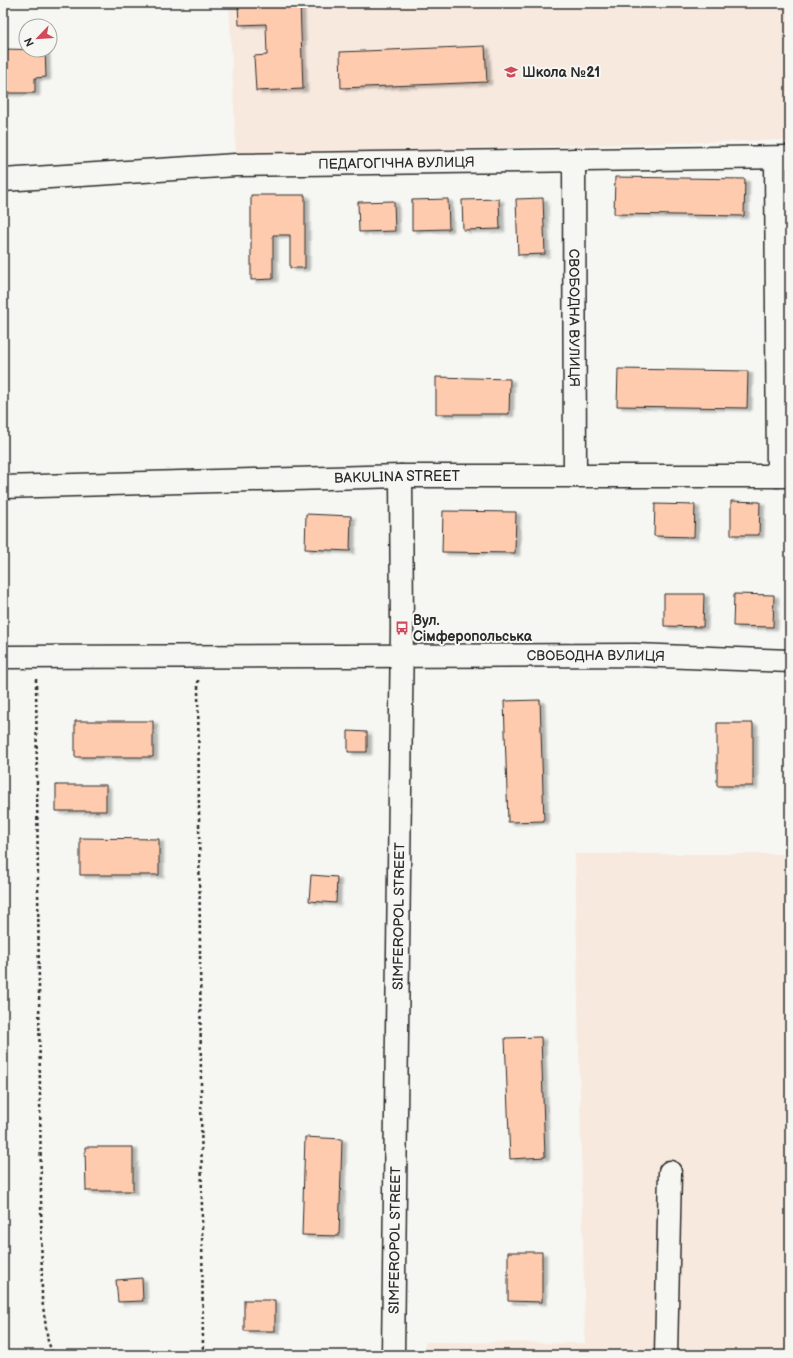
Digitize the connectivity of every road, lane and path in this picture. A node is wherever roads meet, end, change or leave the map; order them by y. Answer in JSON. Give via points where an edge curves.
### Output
{"nodes":[{"id":1,"x":783,"y":158,"type":"edge"},
{"id":2,"x":574,"y":160,"type":"junction"},
{"id":3,"x":3,"y":180,"type":"edge"},
{"id":4,"x":401,"y":476,"type":"junction"},
{"id":5,"x":575,"y":476,"type":"junction"},
{"id":6,"x":784,"y":476,"type":"edge"},
{"id":7,"x":3,"y":486,"type":"edge"},
{"id":8,"x":3,"y":657,"type":"edge"},
{"id":9,"x":36,"y":657,"type":"junction"},
{"id":10,"x":198,"y":657,"type":"junction"},
{"id":11,"x":402,"y":657,"type":"junction"},
{"id":12,"x":790,"y":661,"type":"edge"},
{"id":13,"x":670,"y":1172,"type":"dead end"},
{"id":14,"x":53,"y":1355,"type":"edge"},
{"id":15,"x":203,"y":1355,"type":"edge"},
{"id":16,"x":393,"y":1355,"type":"edge"},
{"id":17,"x":666,"y":1355,"type":"edge"}],
"edges":[{"from":1,"to":2,"type":"street","name":"ПЕДАГОГІЧНА ВУЛИЦЯ"},
{"from":1,"to":6,"type":"street"},
{"from":2,"to":3,"type":"street","name":"ПЕДАГОГІЧНА ВУЛИЦЯ","via":[[236,165]]},
{"from":2,"to":5,"type":"street","name":"СВОБОДНА ВУЛИЦЯ"},
{"from":4,"to":5,"type":"street","name":"BAKULINA STREET"},
{"from":4,"to":7,"type":"street","name":"BAKULINA STREET"},
{"from":4,"to":11,"type":"street","name":"SIMFEROPOL STREET"},
{"from":5,"to":6,"type":"street","name":"BAKULINA STREET"},
{"from":8,"to":9,"type":"street","name":"СВОБОДНА ВУЛИЦЯ"},
{"from":9,"to":10,"type":"street","name":"СВОБОДНА ВУЛИЦЯ"},
{"from":9,"to":14,"type":"path","via":[[42,1299],[48,1340]]},
{"from":10,"to":11,"type":"street","name":"СВОБОДНА ВУЛИЦЯ"},
{"from":10,"to":15,"type":"path"},
{"from":11,"to":12,"type":"street","name":"СВОБОДНА ВУЛИЦЯ","via":[[636,655]]},
{"from":11,"to":16,"type":"street","name":"SIMFEROPOL STREET"},
{"from":13,"to":17,"type":"street"}]}
